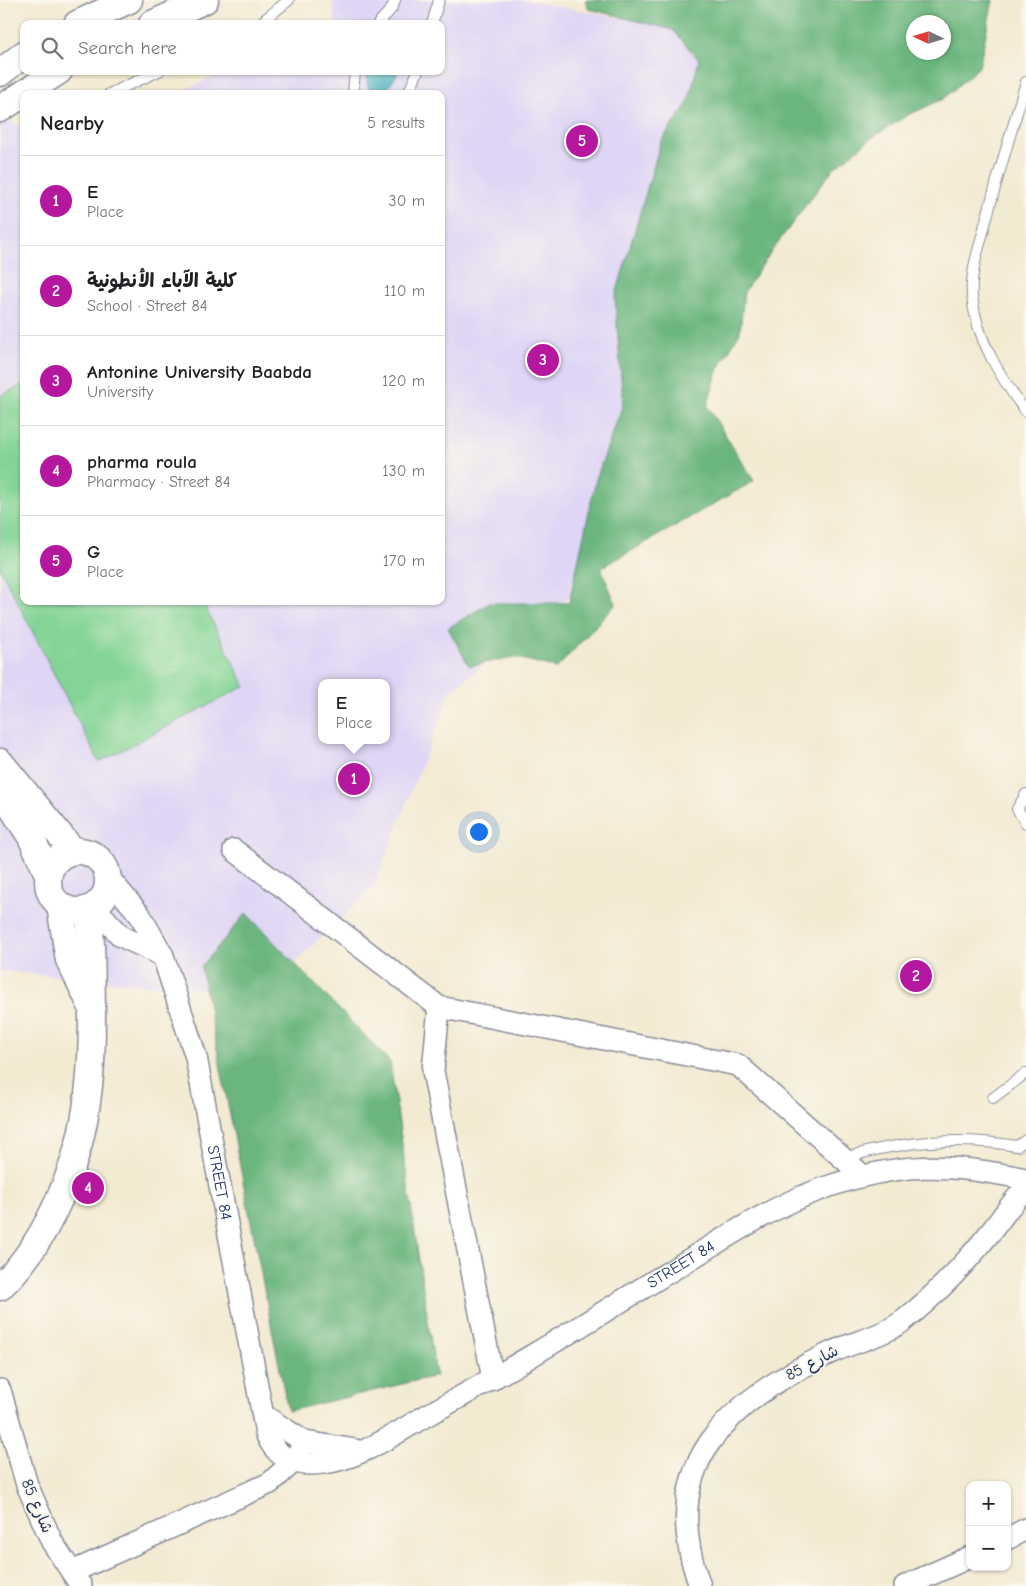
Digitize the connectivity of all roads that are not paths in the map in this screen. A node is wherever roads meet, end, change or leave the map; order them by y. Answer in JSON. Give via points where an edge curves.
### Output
{"nodes":[{"id":1,"x":129,"y":0,"type":"edge"},
{"id":2,"x":205,"y":0,"type":"edge"},
{"id":3,"x":290,"y":0,"type":"edge"},
{"id":4,"x":395,"y":0,"type":"edge"},
{"id":5,"x":439,"y":0,"type":"edge"},
{"id":6,"x":90,"y":14,"type":"edge"},
{"id":7,"x":161,"y":20,"type":"edge"},
{"id":8,"x":264,"y":20,"type":"edge"},
{"id":9,"x":382,"y":20,"type":"edge"},
{"id":10,"x":433,"y":20,"type":"edge"},
{"id":11,"x":20,"y":57,"type":"edge"},
{"id":12,"x":0,"y":73,"type":"edge"},
{"id":13,"x":53,"y":75,"type":"edge"},
{"id":14,"x":150,"y":75,"type":"edge"},
{"id":15,"x":355,"y":75,"type":"edge"},
{"id":16,"x":416,"y":75,"type":"edge"},
{"id":17,"x":1026,"y":82,"type":"edge"},
{"id":18,"x":30,"y":90,"type":"edge"},
{"id":19,"x":118,"y":90,"type":"edge"},
{"id":20,"x":353,"y":90,"type":"edge"},
{"id":21,"x":410,"y":90,"type":"edge"},
{"id":22,"x":20,"y":96,"type":"edge"},
{"id":23,"x":0,"y":109,"type":"edge"},
{"id":24,"x":1026,"y":412,"type":"edge"},
{"id":25,"x":0,"y":762,"type":"edge"},
{"id":26,"x":0,"y":789,"type":"edge"},
{"id":27,"x":1026,"y":794,"type":"edge"},
{"id":28,"x":1026,"y":822,"type":"edge"},
{"id":29,"x":234,"y":850,"type":"dead end"},
{"id":30,"x":73,"y":851,"type":"junction"},
{"id":31,"x":48,"y":874,"type":"junction"},
{"id":32,"x":107,"y":876,"type":"junction"},
{"id":33,"x":60,"y":906,"type":"junction"},
{"id":34,"x":91,"y":908,"type":"junction"},
{"id":35,"x":163,"y":956,"type":"junction"},
{"id":36,"x":92,"y":1006,"type":"junction"},
{"id":37,"x":439,"y":1007,"type":"junction"},
{"id":38,"x":1026,"y":1073,"type":"edge"},
{"id":39,"x":993,"y":1098,"type":"dead end"},
{"id":40,"x":1022,"y":1143,"type":"edge"},
{"id":41,"x":843,"y":1158,"type":"junction"},
{"id":42,"x":863,"y":1176,"type":"junction"},
{"id":43,"x":1026,"y":1179,"type":"edge"},
{"id":44,"x":1026,"y":1188,"type":"edge"},
{"id":45,"x":0,"y":1287,"type":"edge"},
{"id":46,"x":493,"y":1379,"type":"junction"},
{"id":47,"x":0,"y":1390,"type":"edge"},
{"id":48,"x":263,"y":1414,"type":"junction"},
{"id":49,"x":305,"y":1442,"type":"junction"},
{"id":50,"x":361,"y":1451,"type":"junction"},
{"id":51,"x":292,"y":1463,"type":"junction"},
{"id":52,"x":1026,"y":1529,"type":"edge"},
{"id":53,"x":1011,"y":1537,"type":"edge"},
{"id":54,"x":966,"y":1559,"type":"edge"},
{"id":55,"x":76,"y":1579,"type":"edge"},
{"id":56,"x":700,"y":1586,"type":"edge"},
{"id":57,"x":905,"y":1586,"type":"edge"}],
"edges":[{"from":1,"to":6,"type":"street"},
{"from":2,"to":7,"type":"street"},
{"from":3,"to":8,"type":"lane"},
{"from":4,"to":9,"type":"lane"},
{"from":5,"to":10,"type":"lane"},
{"from":11,"to":12,"type":"street"},
{"from":13,"to":18,"type":"street"},
{"from":14,"to":19,"type":"lane"},
{"from":15,"to":20,"type":"lane"},
{"from":16,"to":21,"type":"lane"},
{"from":17,"to":24,"type":"lane","via":[[985,221],[971,294],[976,321],[988,352]]},
{"from":22,"to":23,"type":"street"},
{"from":25,"to":30,"type":"street"},
{"from":26,"to":31,"type":"street","via":[[28,831]]},
{"from":27,"to":28,"type":"lane","via":[[1017,809]]},
{"from":29,"to":37,"type":"street"},
{"from":30,"to":31,"type":"street","via":[[57,859]]},
{"from":30,"to":32,"type":"street","via":[[95,856]]},
{"from":31,"to":33,"type":"street","via":[[49,892]]},
{"from":32,"to":34,"type":"street","via":[[105,893]]},
{"from":32,"to":35,"type":"street","name":"STREET 84","via":[[140,915]]},
{"from":33,"to":34,"type":"street","via":[[75,911]]},
{"from":33,"to":36,"type":"street","via":[[69,960]]},
{"from":34,"to":35,"type":"street","via":[[121,936]]},
{"from":34,"to":36,"type":"street"},
{"from":35,"to":48,"type":"street","name":"STREET 84","via":[[196,1057]]},
{"from":36,"to":45,"type":"street","via":[[93,1042],[88,1096],[76,1154],[39,1239],[20,1267]]},
{"from":37,"to":41,"type":"street","via":[[738,1065]]},
{"from":37,"to":46,"type":"street","via":[[433,1071]]},
{"from":38,"to":39,"type":"lane"},
{"from":40,"to":41,"type":"lane","via":[[931,1141]]},
{"from":41,"to":42,"type":"street"},
{"from":42,"to":43,"type":"street","name":"STREET 84","via":[[900,1168],[939,1166],[978,1169]]},
{"from":42,"to":46,"type":"street","name":"STREET 84","via":[[823,1188],[728,1235]]},
{"from":44,"to":56,"type":"street","name":"شارع 85","via":[[945,1282],[901,1322],[809,1363],[776,1382],[729,1419],[711,1440],[695,1466],[687,1499],[689,1553]]},
{"from":46,"to":50,"type":"street","name":"STREET 84"},
{"from":47,"to":55,"type":"street","name":"شارع 85","via":[[27,1485],[52,1542]]},
{"from":48,"to":49,"type":"street"},
{"from":48,"to":51,"type":"street","name":"STREET 84","via":[[270,1445]]},
{"from":49,"to":50,"type":"street"},
{"from":49,"to":51,"type":"street"},
{"from":50,"to":51,"type":"street","name":"STREET 84","via":[[324,1463]]},
{"from":51,"to":55,"type":"street","via":[[270,1483]]},
{"from":52,"to":53,"type":"street"},
{"from":54,"to":57,"type":"street"}]}
